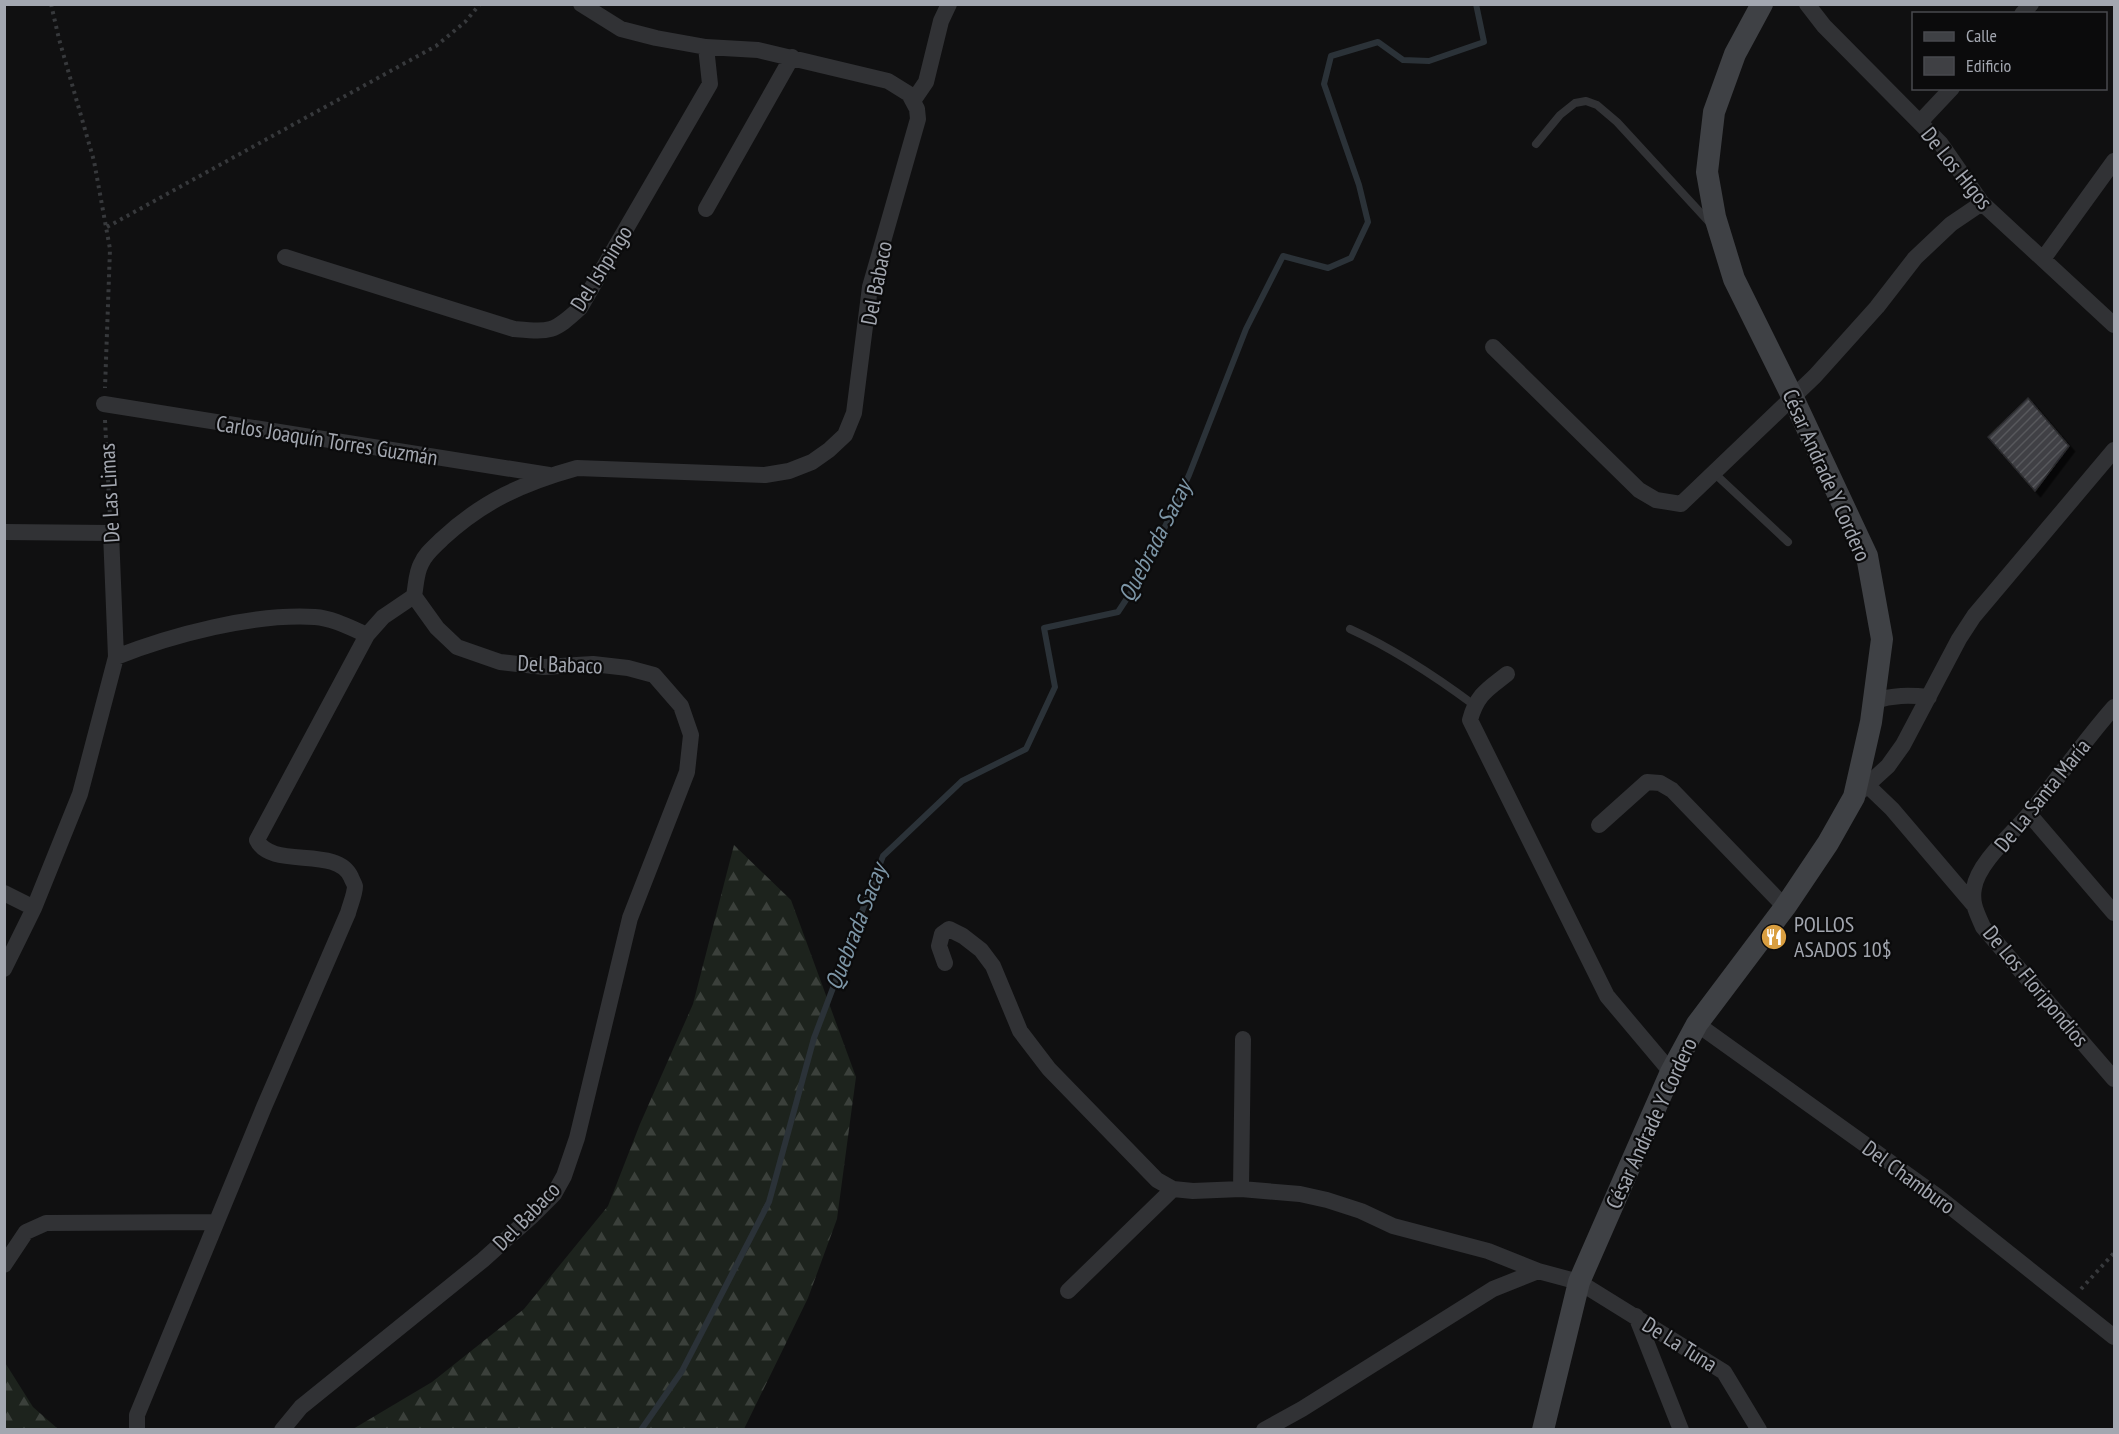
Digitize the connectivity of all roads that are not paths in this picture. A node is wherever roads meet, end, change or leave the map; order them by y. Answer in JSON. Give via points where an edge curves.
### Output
{"nodes":[{"id":1,"x":581,"y":4,"type":"edge"},
{"id":2,"x":949,"y":4,"type":"edge"},
{"id":3,"x":1762,"y":4,"type":"edge"},
{"id":4,"x":1807,"y":4,"type":"edge"},
{"id":5,"x":706,"y":47,"type":"junction"},
{"id":6,"x":792,"y":57,"type":"junction"},
{"id":7,"x":1950,"y":90,"type":"edge"},
{"id":8,"x":913,"y":101,"type":"junction"},
{"id":9,"x":1920,"y":122,"type":"junction"},
{"id":10,"x":1536,"y":144,"type":"dead end"},
{"id":11,"x":2115,"y":161,"type":"edge"},
{"id":12,"x":1982,"y":202,"type":"junction"},
{"id":13,"x":705,"y":209,"type":"dead end"},
{"id":14,"x":1720,"y":234,"type":"junction"},
{"id":15,"x":285,"y":257,"type":"dead end"},
{"id":16,"x":2043,"y":259,"type":"junction"},
{"id":17,"x":2115,"y":325,"type":"edge"},
{"id":18,"x":1493,"y":347,"type":"dead end"},
{"id":19,"x":1793,"y":398,"type":"junction"},
{"id":20,"x":104,"y":404,"type":"road end"},
{"id":21,"x":2115,"y":450,"type":"edge"},
{"id":22,"x":1712,"y":471,"type":"junction"},
{"id":23,"x":550,"y":476,"type":"junction"},
{"id":24,"x":4,"y":532,"type":"edge"},
{"id":25,"x":1788,"y":542,"type":"dead end"},
{"id":26,"x":414,"y":596,"type":"junction"},
{"id":27,"x":1350,"y":629,"type":"dead end"},
{"id":28,"x":367,"y":634,"type":"junction"},
{"id":29,"x":116,"y":657,"type":"junction"},
{"id":30,"x":1507,"y":674,"type":"dead end"},
{"id":31,"x":1929,"y":697,"type":"junction"},
{"id":32,"x":1874,"y":701,"type":"junction"},
{"id":33,"x":1474,"y":705,"type":"junction"},
{"id":34,"x":2115,"y":707,"type":"edge"},
{"id":35,"x":1861,"y":791,"type":"junction"},
{"id":36,"x":2029,"y":814,"type":"junction"},
{"id":37,"x":1599,"y":825,"type":"dead end"},
{"id":38,"x":1974,"y":886,"type":"joint"},
{"id":39,"x":4,"y":893,"type":"edge"},
{"id":40,"x":1973,"y":904,"type":"junction"},
{"id":41,"x":1785,"y":907,"type":"junction"},
{"id":42,"x":34,"y":908,"type":"junction"},
{"id":43,"x":2115,"y":913,"type":"edge"},
{"id":44,"x":945,"y":963,"type":"dead end"},
{"id":45,"x":4,"y":969,"type":"edge"},
{"id":46,"x":1697,"y":1024,"type":"junction"},
{"id":47,"x":1243,"y":1039,"type":"dead end"},
{"id":48,"x":1671,"y":1072,"type":"junction"},
{"id":49,"x":2115,"y":1079,"type":"edge"},
{"id":50,"x":1173,"y":1189,"type":"junction"},
{"id":51,"x":1241,"y":1189,"type":"junction"},
{"id":52,"x":216,"y":1222,"type":"junction"},
{"id":53,"x":4,"y":1265,"type":"edge"},
{"id":54,"x":1538,"y":1271,"type":"junction"},
{"id":55,"x":1579,"y":1282,"type":"junction"},
{"id":56,"x":1068,"y":1291,"type":"dead end"},
{"id":57,"x":1636,"y":1316,"type":"junction"},
{"id":58,"x":2115,"y":1337,"type":"edge"},
{"id":59,"x":136,"y":1430,"type":"edge"},
{"id":60,"x":282,"y":1430,"type":"edge"},
{"id":61,"x":1264,"y":1430,"type":"edge"},
{"id":62,"x":1543,"y":1430,"type":"edge"},
{"id":63,"x":1681,"y":1430,"type":"edge"},
{"id":64,"x":1759,"y":1430,"type":"edge"}],
"edges":[{"from":1,"to":5,"type":"street","via":[[621,28]]},
{"from":2,"to":8,"type":"street","via":[[926,82]]},
{"from":3,"to":14,"type":"street","name":"César Andrade Y Cordero","via":[[1735,54],[1714,112],[1707,172]]},
{"from":4,"to":9,"type":"street","name":"De Los Higos"},
{"from":5,"to":6,"type":"street","via":[[758,50]]},
{"from":5,"to":15,"type":"street","name":"Del Ishpingo","via":[[710,84],[580,308],[561,326],[546,331],[514,329]]},
{"from":6,"to":8,"type":"street","via":[[888,81],[903,89]]},
{"from":6,"to":13,"type":"street"},
{"from":7,"to":9,"type":"street"},
{"from":8,"to":23,"type":"street","name":"Del Babaco","via":[[918,119],[870,287],[854,413],[845,435],[812,462],[765,475],[577,468]]},
{"from":9,"to":12,"type":"street","name":"De Los Higos","via":[[1941,144]]},
{"from":10,"to":14,"type":"lane","via":[[1575,103],[1598,105]]},
{"from":11,"to":16,"type":"street"},
{"from":12,"to":16,"type":"street","name":"De Los Higos"},
{"from":12,"to":19,"type":"street","via":[[1951,224],[1916,258],[1877,307]]},
{"from":14,"to":19,"type":"street","name":"César Andrade Y Cordero","via":[[1734,279]]},
{"from":16,"to":17,"type":"street","name":"De Los Higos"},
{"from":18,"to":22,"type":"street","via":[[1639,490],[1656,500],[1681,504]]},
{"from":19,"to":22,"type":"street"},
{"from":19,"to":32,"type":"street","name":"César Andrade Y Cordero","via":[[1867,556],[1882,639]]},
{"from":20,"to":23,"type":"street","name":"Carlos Joaquín Torres Guzmán"},
{"from":21,"to":31,"type":"street","via":[[1974,616]]},
{"from":22,"to":25,"type":"lane"},
{"from":23,"to":26,"type":"street","name":"Del Babaco","via":[[503,494],[460,523],[427,554],[420,566]]},
{"from":24,"to":29,"type":"street","name":"De Las Limas","via":[[111,533]]},
{"from":26,"to":28,"type":"street","via":[[383,617]]},
{"from":26,"to":60,"type":"street","name":"Del Babaco","via":[[437,628],[457,647],[500,662],[544,667],[593,664],[654,675],[681,706],[691,735],[687,772],[630,918],[577,1138],[554,1194],[483,1260],[301,1407]]},
{"from":27,"to":33,"type":"lane","via":[[1383,644]]},
{"from":28,"to":29,"type":"street","via":[[316,616],[264,619],[151,643]]},
{"from":28,"to":52,"type":"street","via":[[257,840],[266,850],[336,861],[349,873],[355,886],[348,913]]},
{"from":29,"to":42,"type":"street","name":"De Las Limas","via":[[81,794]]},
{"from":30,"to":33,"type":"street"},
{"from":31,"to":32,"type":"street","via":[[1906,694]]},
{"from":31,"to":35,"type":"street","via":[[1888,766]]},
{"from":32,"to":35,"type":"street","name":"César Andrade Y Cordero"},
{"from":33,"to":48,"type":"street","via":[[1470,720],[1607,996]]},
{"from":34,"to":36,"type":"street","name":"De La Santa María"},
{"from":35,"to":40,"type":"street","via":[[1892,809]]},
{"from":35,"to":41,"type":"street","name":"César Andrade Y Cordero"},
{"from":36,"to":38,"type":"street","name":"De La Santa María","via":[[1982,868]]},
{"from":36,"to":43,"type":"street"},
{"from":37,"to":41,"type":"street","via":[[1647,782],[1660,783],[1672,790]]},
{"from":38,"to":40,"type":"street","name":"De Los Floripondios"},
{"from":39,"to":42,"type":"street"},
{"from":40,"to":49,"type":"street","name":"De Los Floripondios","via":[[1983,927]]},
{"from":41,"to":46,"type":"street","name":"César Andrade Y Cordero"},
{"from":42,"to":45,"type":"street","name":"De Las Limas"},
{"from":44,"to":50,"type":"street","via":[[939,946],[942,934],[949,929],[981,950],[993,966],[1020,1031],[1050,1069],[1157,1180]]},
{"from":46,"to":48,"type":"street","name":"César Andrade Y Cordero"},
{"from":46,"to":58,"type":"street","name":"Del Chamburo","via":[[1937,1196]]},
{"from":47,"to":51,"type":"street"},
{"from":48,"to":55,"type":"street","name":"César Andrade Y Cordero"},
{"from":50,"to":51,"type":"street","name":"De La Tuna"},
{"from":50,"to":56,"type":"street"},
{"from":51,"to":54,"type":"street","name":"De La Tuna","via":[[1327,1200],[1393,1226],[1488,1251]]},
{"from":52,"to":53,"type":"street","via":[[46,1223],[26,1232]]},
{"from":52,"to":59,"type":"street","via":[[137,1415]]},
{"from":54,"to":55,"type":"street","name":"De La Tuna"},
{"from":54,"to":61,"type":"street","via":[[1493,1289]]},
{"from":55,"to":57,"type":"street","name":"De La Tuna"},
{"from":55,"to":62,"type":"street","name":"César Andrade Y Cordero"},
{"from":57,"to":63,"type":"street"},
{"from":57,"to":64,"type":"street","name":"De La Tuna","via":[[1724,1372]]}]}
